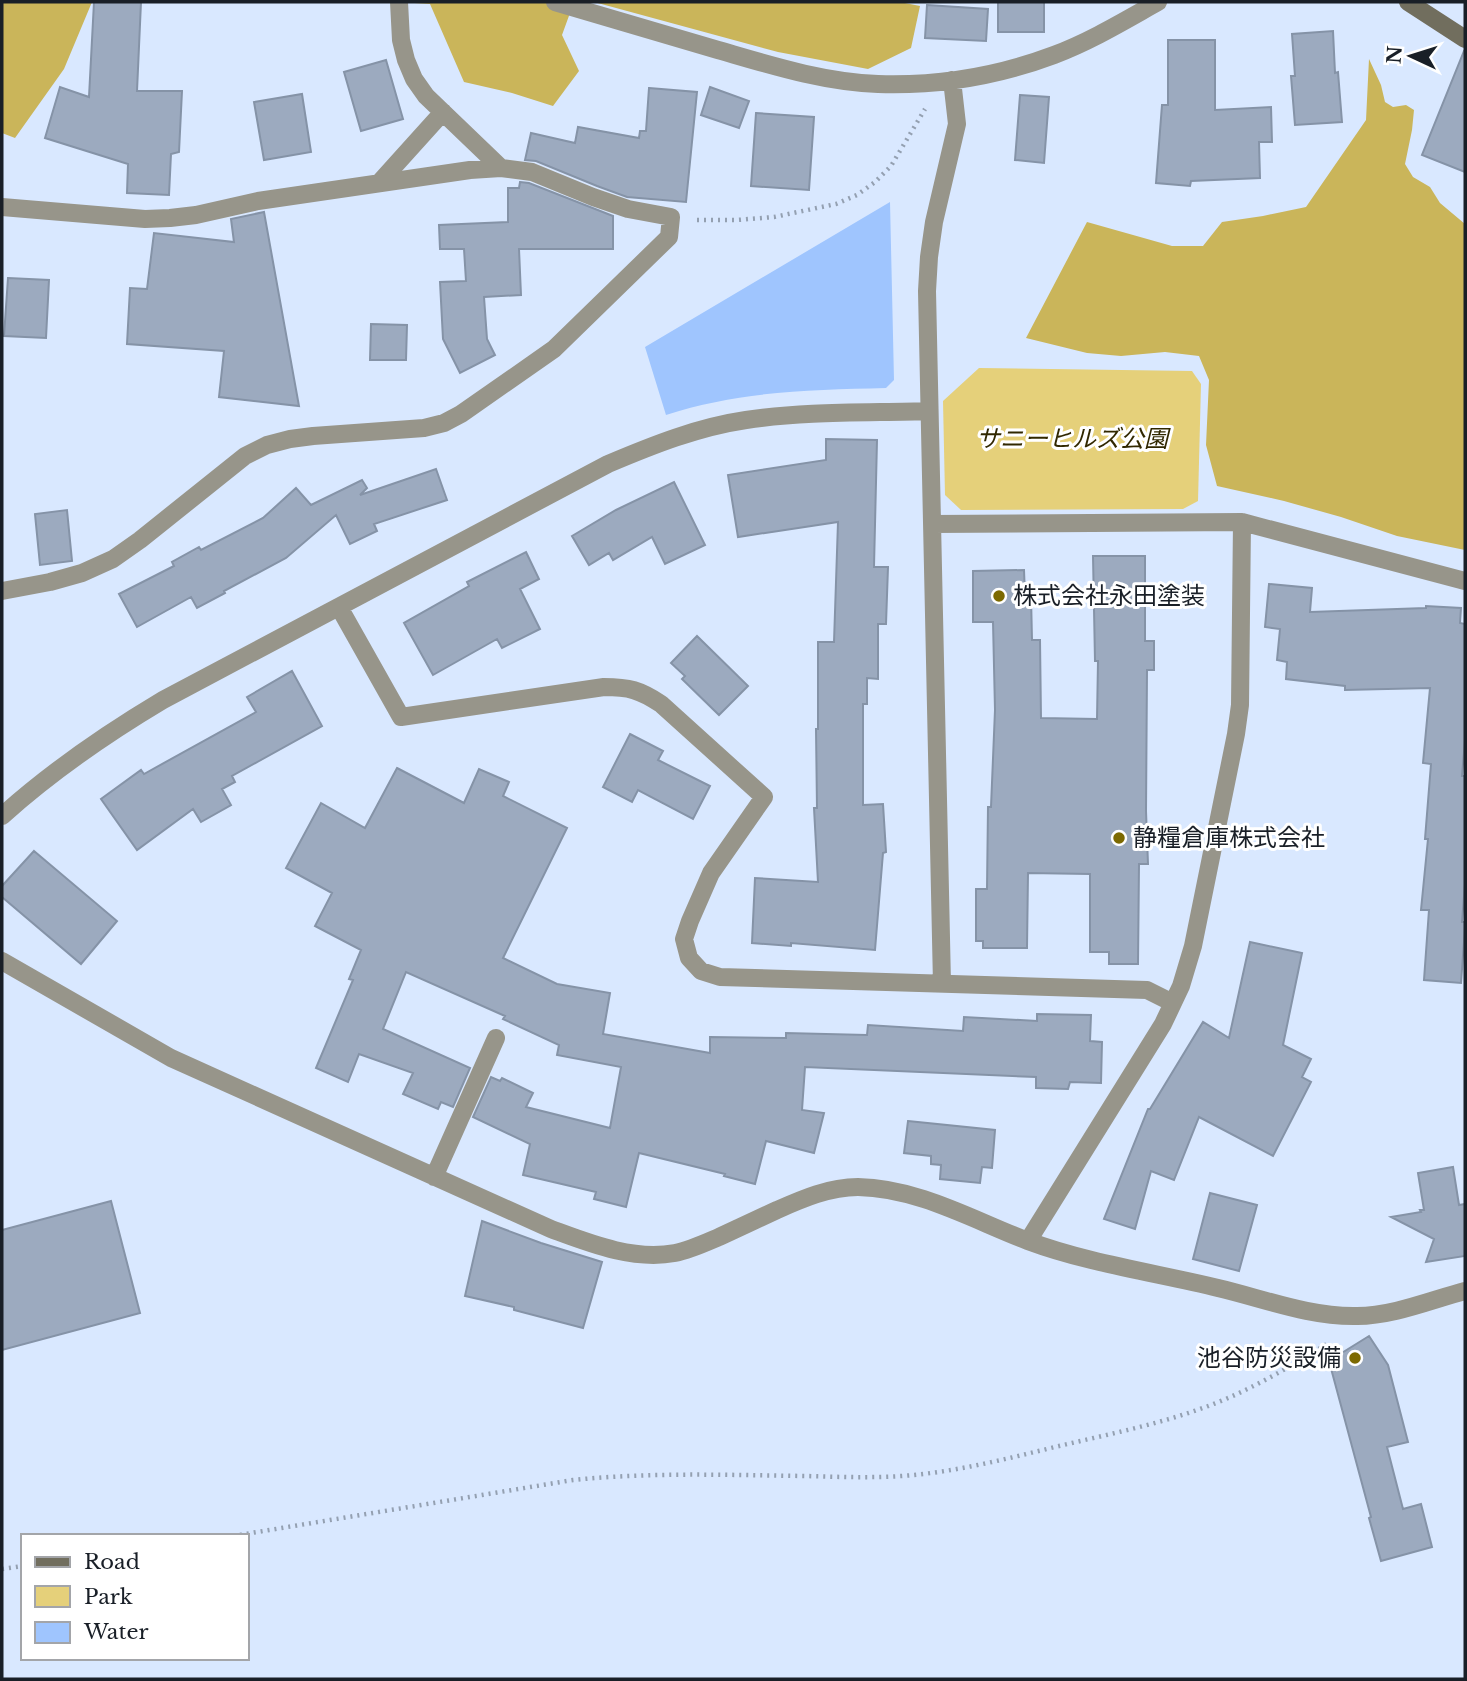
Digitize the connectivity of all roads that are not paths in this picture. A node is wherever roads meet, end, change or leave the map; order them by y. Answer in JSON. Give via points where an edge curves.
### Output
{"nodes":[{"id":1,"x":398,"y":2,"type":"edge"},
{"id":2,"x":555,"y":2,"type":"edge"},
{"id":3,"x":1158,"y":2,"type":"edge"},
{"id":4,"x":1408,"y":2,"type":"edge"},
{"id":5,"x":1465,"y":39,"type":"edge"},
{"id":6,"x":952,"y":80,"type":"junction"},
{"id":7,"x":443,"y":111,"type":"junction"},
{"id":8,"x":501,"y":168,"type":"junction"},
{"id":9,"x":379,"y":183,"type":"junction"},
{"id":10,"x":2,"y":207,"type":"edge"},
{"id":11,"x":929,"y":411,"type":"junction"},
{"id":12,"x":1242,"y":522,"type":"junction"},
{"id":13,"x":932,"y":524,"type":"junction"},
{"id":14,"x":1465,"y":582,"type":"edge"},
{"id":15,"x":2,"y":591,"type":"edge"},
{"id":16,"x":339,"y":607,"type":"junction"},
{"id":17,"x":2,"y":817,"type":"edge"},
{"id":18,"x":2,"y":961,"type":"edge"},
{"id":19,"x":942,"y":984,"type":"junction"},
{"id":20,"x":1173,"y":1003,"type":"junction"},
{"id":21,"x":496,"y":1038,"type":"dead end"},
{"id":22,"x":434,"y":1177,"type":"junction"},
{"id":23,"x":1028,"y":1241,"type":"junction"},
{"id":24,"x":1465,"y":1291,"type":"edge"}],
"edges":[{"from":1,"to":7,"type":"street","via":[[406,60],[426,96]]},
{"from":2,"to":6,"type":"street","via":[[832,79],[877,84]]},
{"from":3,"to":6,"type":"street","via":[[1055,55]]},
{"from":4,"to":5,"type":"street"},
{"from":6,"to":11,"type":"street","via":[[957,124],[929,257]]},
{"from":7,"to":8,"type":"street"},
{"from":7,"to":9,"type":"street"},
{"from":8,"to":9,"type":"street"},
{"from":8,"to":15,"type":"street","via":[[532,172],[628,209],[671,217],[669,237],[555,349],[461,414],[424,428],[313,436],[267,446],[245,456],[113,559],[82,573]]},
{"from":9,"to":10,"type":"street","via":[[170,218]]},
{"from":11,"to":13,"type":"street"},
{"from":11,"to":16,"type":"street","via":[[746,420],[652,445]]},
{"from":12,"to":13,"type":"street"},
{"from":12,"to":14,"type":"street"},
{"from":12,"to":20,"type":"street","via":[[1242,676],[1236,734],[1193,946]]},
{"from":13,"to":19,"type":"street"},
{"from":16,"to":17,"type":"street","via":[[117,727]]},
{"from":16,"to":19,"type":"street","via":[[401,717],[625,687],[661,704],[764,797],[711,873],[690,921],[684,939],[689,958],[701,971],[720,977]]},
{"from":18,"to":22,"type":"street","via":[[171,1058]]},
{"from":19,"to":20,"type":"street","via":[[1147,990]]},
{"from":20,"to":23,"type":"street"},
{"from":21,"to":22,"type":"street"},
{"from":22,"to":23,"type":"street","via":[[576,1238],[651,1255],[697,1247],[794,1203],[854,1187],[915,1196]]},
{"from":23,"to":24,"type":"street","via":[[1332,1316],[1391,1311]]}]}
